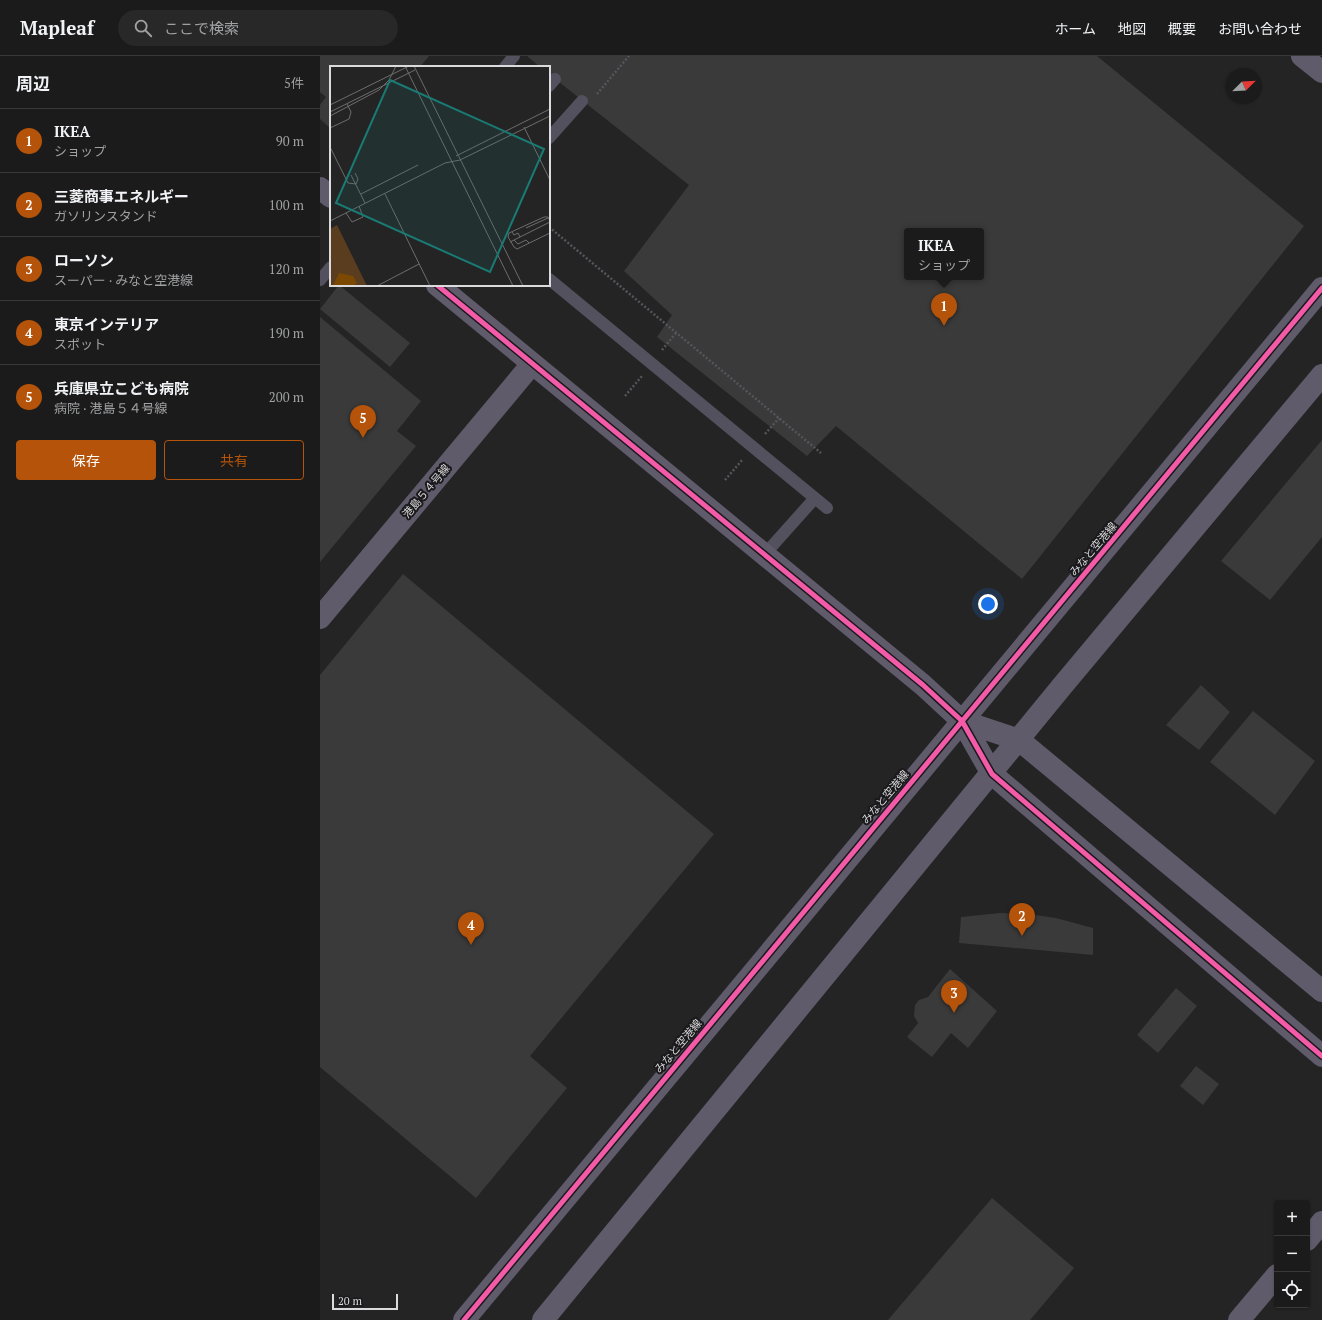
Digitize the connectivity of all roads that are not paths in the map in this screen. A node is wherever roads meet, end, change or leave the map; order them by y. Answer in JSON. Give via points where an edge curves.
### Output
{"nodes":[{"id":1,"x":514,"y":56,"type":"edge"},
{"id":2,"x":1302,"y":56,"type":"edge"},
{"id":3,"x":506,"y":66,"type":"edge"},
{"id":4,"x":1322,"y":72,"type":"edge"},
{"id":5,"x":582,"y":101,"type":"dead end"},
{"id":6,"x":550,"y":137,"type":"edge"},
{"id":7,"x":320,"y":188,"type":"edge"},
{"id":8,"x":330,"y":196,"type":"edge"},
{"id":9,"x":330,"y":268,"type":"edge"},
{"id":10,"x":320,"y":280,"type":"edge"},
{"id":11,"x":550,"y":280,"type":"edge"},
{"id":12,"x":438,"y":286,"type":"edge"},
{"id":13,"x":1322,"y":288,"type":"edge"},
{"id":14,"x":532,"y":364,"type":"junction"},
{"id":15,"x":1322,"y":375,"type":"edge"},
{"id":16,"x":815,"y":498,"type":"junction"},
{"id":17,"x":827,"y":508,"type":"dead end"},
{"id":18,"x":765,"y":554,"type":"junction"},
{"id":19,"x":320,"y":618,"type":"edge"},
{"id":20,"x":962,"y":720,"type":"junction"},
{"id":21,"x":1019,"y":740,"type":"junction"},
{"id":22,"x":992,"y":774,"type":"junction"},
{"id":23,"x":1322,"y":991,"type":"edge"},
{"id":24,"x":1322,"y":1056,"type":"edge"},
{"id":25,"x":1322,"y":1222,"type":"edge"},
{"id":26,"x":1310,"y":1236,"type":"edge"},
{"id":27,"x":1274,"y":1279,"type":"edge"},
{"id":28,"x":464,"y":1320,"type":"edge"},
{"id":29,"x":543,"y":1320,"type":"edge"},
{"id":30,"x":1239,"y":1320,"type":"edge"}],
"edges":[{"from":1,"to":3,"type":"lane"},
{"from":2,"to":4,"type":"street"},
{"from":5,"to":6,"type":"lane"},
{"from":7,"to":8,"type":"street"},
{"from":9,"to":10,"type":"lane"},
{"from":11,"to":16,"type":"lane"},
{"from":12,"to":14,"type":"street"},
{"from":13,"to":20,"type":"street","name":"みなと空港線"},
{"from":14,"to":18,"type":"street"},
{"from":14,"to":19,"type":"street","name":"港島５４号線"},
{"from":15,"to":21,"type":"street"},
{"from":16,"to":17,"type":"lane"},
{"from":16,"to":18,"type":"lane"},
{"from":18,"to":20,"type":"street"},
{"from":20,"to":21,"type":"street"},
{"from":20,"to":22,"type":"street"},
{"from":20,"to":28,"type":"street","name":"みなと空港線"},
{"from":21,"to":22,"type":"street"},
{"from":21,"to":23,"type":"street"},
{"from":22,"to":24,"type":"street"},
{"from":22,"to":29,"type":"street"},
{"from":25,"to":26,"type":"street"},
{"from":27,"to":30,"type":"street"}]}
